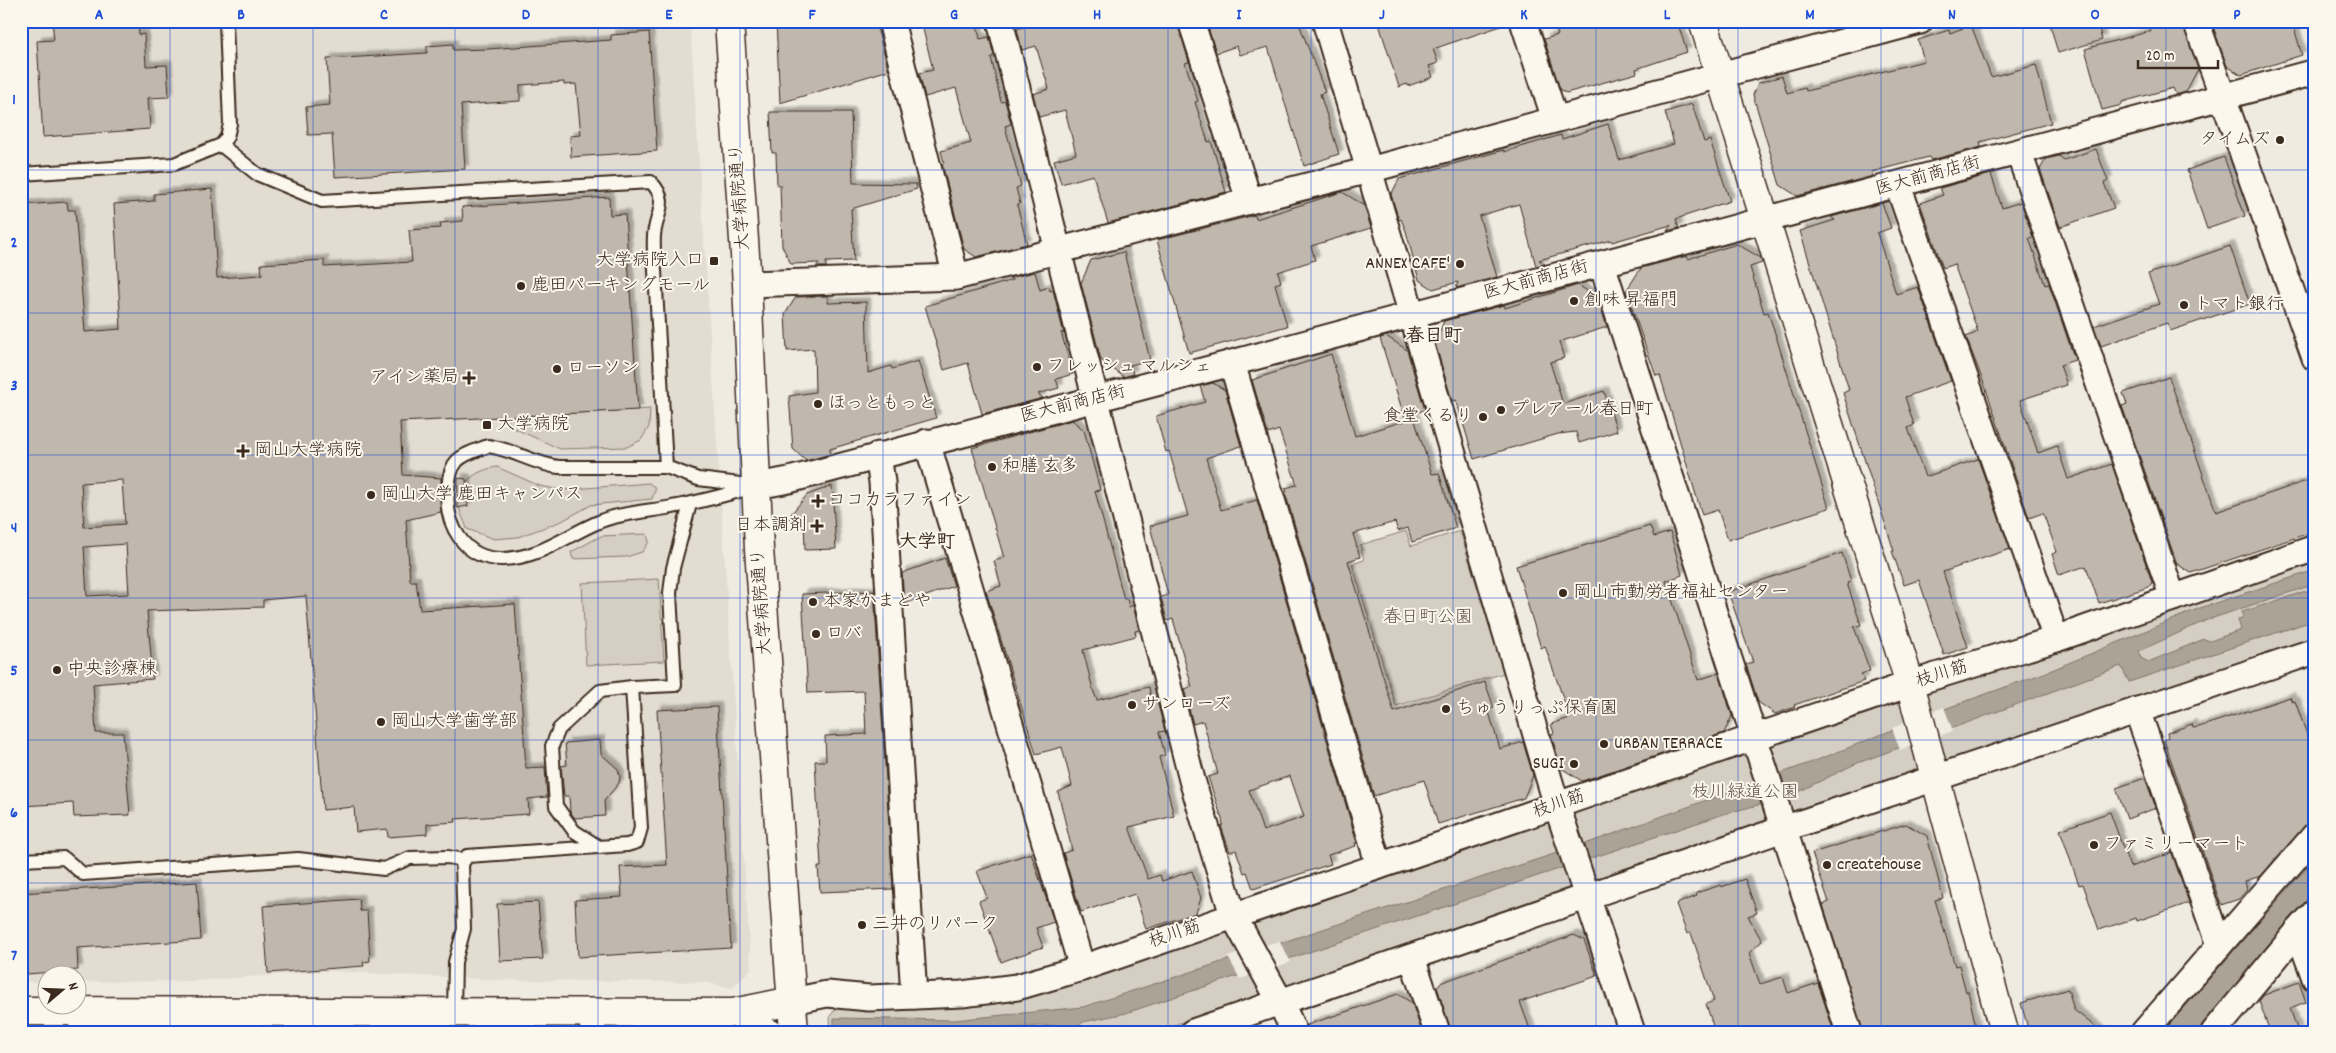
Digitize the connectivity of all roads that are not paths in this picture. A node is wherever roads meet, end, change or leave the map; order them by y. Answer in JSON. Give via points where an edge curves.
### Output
{"nodes":[{"id":1,"x":226,"y":21,"type":"edge"},
{"id":2,"x":729,"y":21,"type":"edge"},
{"id":3,"x":891,"y":21,"type":"edge"},
{"id":4,"x":1000,"y":21,"type":"edge"},
{"id":5,"x":1191,"y":21,"type":"edge"},
{"id":6,"x":1324,"y":21,"type":"edge"},
{"id":7,"x":1523,"y":21,"type":"edge"},
{"id":8,"x":1703,"y":21,"type":"edge"},
{"id":9,"x":1920,"y":21,"type":"edge"},
{"id":10,"x":2196,"y":21,"type":"edge"},
{"id":11,"x":2315,"y":72,"type":"edge"},
{"id":12,"x":1720,"y":75,"type":"junction"},
{"id":13,"x":2223,"y":98,"type":"junction"},
{"id":14,"x":1555,"y":119,"type":"junction"},
{"id":15,"x":221,"y":145,"type":"junction"},
{"id":16,"x":2019,"y":153,"type":"junction"},
{"id":17,"x":1369,"y":170,"type":"junction"},
{"id":18,"x":21,"y":174,"type":"edge"},
{"id":19,"x":1898,"y":184,"type":"junction"},
{"id":20,"x":1249,"y":200,"type":"junction"},
{"id":21,"x":1765,"y":219,"type":"junction"},
{"id":22,"x":1059,"y":252,"type":"junction"},
{"id":23,"x":1602,"y":264,"type":"junction"},
{"id":24,"x":956,"y":277,"type":"junction"},
{"id":25,"x":747,"y":284,"type":"junction"},
{"id":26,"x":1411,"y":315,"type":"junction"},
{"id":27,"x":2315,"y":358,"type":"edge"},
{"id":28,"x":1232,"y":364,"type":"junction"},
{"id":29,"x":1097,"y":399,"type":"junction"},
{"id":30,"x":926,"y":442,"type":"junction"},
{"id":31,"x":878,"y":455,"type":"junction"},
{"id":32,"x":666,"y":467,"type":"junction"},
{"id":33,"x":757,"y":486,"type":"junction"},
{"id":34,"x":690,"y":504,"type":"junction"},
{"id":35,"x":2315,"y":548,"type":"edge"},
{"id":36,"x":2172,"y":598,"type":"junction"},
{"id":37,"x":2056,"y":639,"type":"junction"},
{"id":38,"x":2315,"y":651,"type":"edge"},
{"id":39,"x":1910,"y":684,"type":"junction"},
{"id":40,"x":632,"y":687,"type":"junction"},
{"id":41,"x":2137,"y":710,"type":"junction"},
{"id":42,"x":1755,"y":738,"type":"junction"},
{"id":43,"x":1937,"y":779,"type":"junction"},
{"id":44,"x":1556,"y":806,"type":"junction"},
{"id":45,"x":1780,"y":818,"type":"junction"},
{"id":46,"x":2315,"y":835,"type":"edge"},
{"id":47,"x":599,"y":847,"type":"junction"},
{"id":48,"x":21,"y":860,"type":"edge"},
{"id":49,"x":464,"y":860,"type":"junction"},
{"id":50,"x":1379,"y":866,"type":"junction"},
{"id":51,"x":1586,"y":898,"type":"junction"},
{"id":52,"x":2315,"y":912,"type":"edge"},
{"id":53,"x":1233,"y":915,"type":"junction"},
{"id":54,"x":2298,"y":931,"type":"junction"},
{"id":55,"x":2219,"y":945,"type":"junction"},
{"id":56,"x":1412,"y":958,"type":"junction"},
{"id":57,"x":1082,"y":968,"type":"junction"},
{"id":58,"x":2315,"y":978,"type":"edge"},
{"id":59,"x":914,"y":996,"type":"junction"},
{"id":60,"x":792,"y":1001,"type":"junction"},
{"id":61,"x":1281,"y":1003,"type":"junction"},
{"id":62,"x":21,"y":1011,"type":"edge"},
{"id":63,"x":454,"y":1011,"type":"junction"},
{"id":64,"x":733,"y":1013,"type":"junction"},
{"id":65,"x":297,"y":1021,"type":"edge"},
{"id":66,"x":82,"y":1022,"type":"edge"},
{"id":67,"x":593,"y":1022,"type":"edge"},
{"id":68,"x":770,"y":1032,"type":"edge"},
{"id":69,"x":794,"y":1032,"type":"edge"},
{"id":70,"x":1193,"y":1032,"type":"edge"},
{"id":71,"x":1294,"y":1032,"type":"edge"},
{"id":72,"x":1437,"y":1032,"type":"edge"},
{"id":73,"x":1632,"y":1032,"type":"edge"},
{"id":74,"x":1849,"y":1032,"type":"edge"},
{"id":75,"x":2004,"y":1032,"type":"edge"},
{"id":76,"x":2144,"y":1032,"type":"edge"},
{"id":77,"x":2214,"y":1032,"type":"edge"}],
"edges":[{"from":1,"to":15,"type":"lane","via":[[230,124]]},
{"from":2,"to":25,"type":"street","name":"大学病院通り"},
{"from":3,"to":24,"type":"street"},
{"from":4,"to":22,"type":"street"},
{"from":5,"to":20,"type":"street"},
{"from":6,"to":17,"type":"street"},
{"from":7,"to":14,"type":"street"},
{"from":8,"to":12,"type":"street"},
{"from":9,"to":12,"type":"street"},
{"from":10,"to":13,"type":"street"},
{"from":11,"to":13,"type":"street","name":"医大前商店街"},
{"from":12,"to":14,"type":"street"},
{"from":12,"to":21,"type":"street"},
{"from":13,"to":16,"type":"street","name":"医大前商店街"},
{"from":13,"to":27,"type":"street"},
{"from":14,"to":17,"type":"street"},
{"from":15,"to":18,"type":"lane","via":[[174,164]]},
{"from":15,"to":32,"type":"lane","via":[[257,174],[322,201],[651,182],[659,190],[662,202],[654,230],[654,253]]},
{"from":16,"to":19,"type":"street","name":"医大前商店街"},
{"from":16,"to":36,"type":"street"},
{"from":17,"to":20,"type":"street"},
{"from":17,"to":26,"type":"street"},
{"from":19,"to":21,"type":"street","name":"医大前商店街"},
{"from":19,"to":37,"type":"street"},
{"from":20,"to":22,"type":"street"},
{"from":21,"to":23,"type":"street","name":"医大前商店街"},
{"from":21,"to":39,"type":"street"},
{"from":22,"to":24,"type":"street"},
{"from":22,"to":29,"type":"street"},
{"from":23,"to":26,"type":"street","name":"医大前商店街"},
{"from":23,"to":42,"type":"street"},
{"from":24,"to":25,"type":"street"},
{"from":25,"to":33,"type":"street","name":"大学病院通り"},
{"from":26,"to":28,"type":"street","name":"医大前商店街"},
{"from":26,"to":44,"type":"street"},
{"from":28,"to":29,"type":"street","name":"医大前商店街"},
{"from":28,"to":50,"type":"street"},
{"from":29,"to":30,"type":"street","name":"医大前商店街"},
{"from":29,"to":53,"type":"street","via":[[1192,780]]},
{"from":30,"to":31,"type":"street","name":"医大前商店街"},
{"from":30,"to":57,"type":"street"},
{"from":31,"to":33,"type":"street","name":"医大前商店街"},
{"from":31,"to":59,"type":"street"},
{"from":32,"to":33,"type":"lane","via":[[698,480]]},
{"from":32,"to":34,"type":"lane","via":[[551,466],[506,448],[488,446],[458,460],[452,469],[446,504],[448,515],[464,545],[482,556],[501,559],[527,557],[602,520]]},
{"from":33,"to":34,"type":"lane"},
{"from":33,"to":60,"type":"street","name":"大学病院通り","via":[[758,549]]},
{"from":34,"to":40,"type":"lane","via":[[672,568],[670,593],[675,685]]},
{"from":35,"to":36,"type":"street","name":"枝川筋"},
{"from":36,"to":37,"type":"street","name":"枝川筋"},
{"from":37,"to":39,"type":"street","name":"枝川筋"},
{"from":38,"to":41,"type":"street"},
{"from":39,"to":42,"type":"street","name":"枝川筋"},
{"from":39,"to":43,"type":"street"},
{"from":40,"to":47,"type":"lane","via":[[641,828],[637,842]]},
{"from":40,"to":47,"type":"lane","via":[[600,692],[559,729],[552,746],[556,806],[574,832]]},
{"from":41,"to":43,"type":"street"},
{"from":41,"to":55,"type":"street"},
{"from":42,"to":44,"type":"street","name":"枝川筋"},
{"from":42,"to":45,"type":"street"},
{"from":43,"to":45,"type":"street"},
{"from":43,"to":75,"type":"street"},
{"from":44,"to":50,"type":"street","name":"枝川筋"},
{"from":44,"to":51,"type":"street"},
{"from":45,"to":51,"type":"street"},
{"from":45,"to":74,"type":"street"},
{"from":46,"to":55,"type":"street"},
{"from":47,"to":49,"type":"lane","via":[[467,856]]},
{"from":48,"to":49,"type":"lane","via":[[64,858],[83,874],[298,859],[384,868],[410,858]]},
{"from":49,"to":63,"type":"lane","via":[[464,929],[455,962]]},
{"from":50,"to":53,"type":"street","name":"枝川筋"},
{"from":51,"to":56,"type":"street"},
{"from":51,"to":73,"type":"street"},
{"from":52,"to":54,"type":"street"},
{"from":53,"to":57,"type":"street","name":"枝川筋"},
{"from":53,"to":61,"type":"street"},
{"from":54,"to":58,"type":"street"},
{"from":54,"to":77,"type":"street"},
{"from":55,"to":76,"type":"street"},
{"from":56,"to":61,"type":"street"},
{"from":56,"to":72,"type":"street"},
{"from":57,"to":59,"type":"street","name":"枝川筋","via":[[1017,987]]},
{"from":59,"to":60,"type":"street","name":"枝川筋","via":[[869,998],[827,994]]},
{"from":60,"to":64,"type":"street"},
{"from":60,"to":69,"type":"street","name":"大学病院通り"},
{"from":61,"to":70,"type":"street"},
{"from":61,"to":71,"type":"street"},
{"from":62,"to":66,"type":"street"},
{"from":63,"to":65,"type":"street"},
{"from":63,"to":67,"type":"street"},
{"from":64,"to":67,"type":"street"},
{"from":64,"to":68,"type":"street"},
{"from":65,"to":66,"type":"street"}]}
